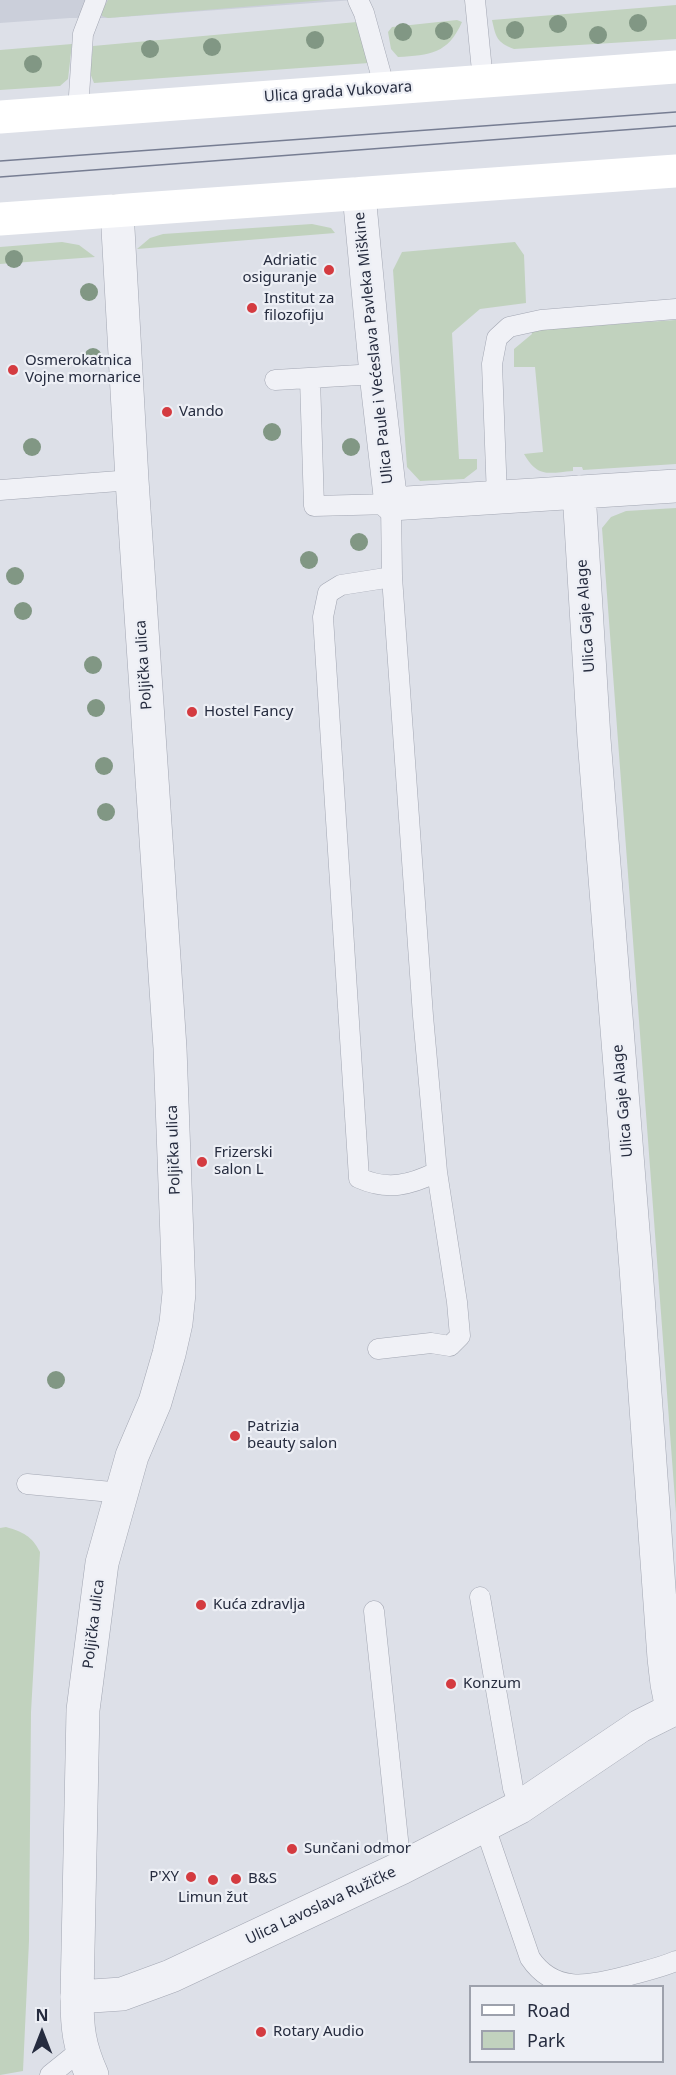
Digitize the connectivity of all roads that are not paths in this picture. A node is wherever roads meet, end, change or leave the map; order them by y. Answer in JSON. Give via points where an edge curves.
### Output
{"nodes":[{"id":1,"x":96,"y":0,"type":"edge"},
{"id":2,"x":358,"y":0,"type":"edge"},
{"id":3,"x":475,"y":0,"type":"edge"},
{"id":4,"x":676,"y":67,"type":"edge"},
{"id":5,"x":483,"y":81,"type":"junction"},
{"id":6,"x":385,"y":89,"type":"junction"},
{"id":7,"x":78,"y":111,"type":"junction"},
{"id":8,"x":0,"y":117,"type":"edge"},
{"id":9,"x":676,"y":171,"type":"edge"},
{"id":10,"x":359,"y":194,"type":"junction"},
{"id":11,"x":117,"y":211,"type":"junction"},
{"id":12,"x":0,"y":219,"type":"edge"},
{"id":13,"x":676,"y":309,"type":"edge"},
{"id":14,"x":376,"y":374,"type":"junction"},
{"id":15,"x":310,"y":379,"type":"junction"},
{"id":16,"x":275,"y":381,"type":"dead end"},
{"id":17,"x":132,"y":480,"type":"junction"},
{"id":18,"x":676,"y":486,"type":"edge"},
{"id":19,"x":0,"y":490,"type":"edge"},
{"id":20,"x":579,"y":492,"type":"junction"},
{"id":21,"x":497,"y":497,"type":"junction"},
{"id":22,"x":391,"y":504,"type":"junction"},
{"id":23,"x":392,"y":577,"type":"junction"},
{"id":24,"x":437,"y":1172,"type":"junction"},
{"id":25,"x":378,"y":1349,"type":"dead end"},
{"id":26,"x":27,"y":1484,"type":"dead end"},
{"id":27,"x":122,"y":1493,"type":"junction"},
{"id":28,"x":480,"y":1597,"type":"dead end"},
{"id":29,"x":374,"y":1611,"type":"dead end"},
{"id":30,"x":674,"y":1708,"type":"edge"},
{"id":31,"x":520,"y":1807,"type":"junction"},
{"id":32,"x":485,"y":1827,"type":"junction"},
{"id":33,"x":401,"y":1868,"type":"junction"},
{"id":34,"x":676,"y":1961,"type":"edge"},
{"id":35,"x":582,"y":1985,"type":"edge"},
{"id":36,"x":592,"y":1985,"type":"edge"},
{"id":37,"x":77,"y":1996,"type":"junction"},
{"id":38,"x":86,"y":2062,"type":"edge"},
{"id":39,"x":50,"y":2075,"type":"edge"}],
"edges":[{"from":1,"to":7,"type":"lane","via":[[83,34]]},
{"from":2,"to":6,"type":"lane"},
{"from":3,"to":5,"type":"lane"},
{"from":4,"to":5,"type":"main road","name":"Ulica grada Vukovara"},
{"from":5,"to":6,"type":"main road","name":"Ulica grada Vukovara"},
{"from":6,"to":7,"type":"main road","name":"Ulica grada Vukovara"},
{"from":7,"to":8,"type":"main road","name":"Ulica grada Vukovara"},
{"from":9,"to":10,"type":"main road"},
{"from":10,"to":11,"type":"main road"},
{"from":10,"to":14,"type":"street","name":"Ulica Paule i Većeslava Pavleka Miškine"},
{"from":11,"to":12,"type":"main road"},
{"from":11,"to":17,"type":"street","name":"Poljička ulica"},
{"from":13,"to":21,"type":"lane","via":[[541,320],[509,327],[497,338],[492,364]]},
{"from":14,"to":15,"type":"lane"},
{"from":14,"to":22,"type":"street","name":"Ulica Paule i Većeslava Pavleka Miškine"},
{"from":15,"to":16,"type":"lane"},
{"from":15,"to":22,"type":"lane","via":[[314,507]]},
{"from":17,"to":19,"type":"lane"},
{"from":17,"to":27,"type":"street","name":"Poljička ulica","via":[[170,1048],[179,1293],[169,1354]]},
{"from":18,"to":20,"type":"street","name":"Ulica Paule i Većeslava Pavleka Miškine"},
{"from":20,"to":21,"type":"street","name":"Ulica Paule i Većeslava Pavleka Miškine"},
{"from":20,"to":30,"type":"street","name":"Ulica Gaje Alage","via":[[664,1658]]},
{"from":21,"to":22,"type":"street","name":"Ulica Paule i Većeslava Pavleka Miškine"},
{"from":22,"to":23,"type":"lane"},
{"from":23,"to":24,"type":"lane"},
{"from":23,"to":24,"type":"lane","via":[[341,585],[328,593],[323,617],[359,1178],[376,1186],[414,1183]]},
{"from":24,"to":25,"type":"lane","via":[[460,1336],[450,1346],[430,1343]]},
{"from":26,"to":27,"type":"lane"},
{"from":27,"to":37,"type":"street","name":"Poljička ulica","via":[[102,1563],[83,1710]]},
{"from":28,"to":31,"type":"lane","via":[[513,1788]]},
{"from":29,"to":33,"type":"lane"},
{"from":30,"to":31,"type":"street","name":"Ulica Lavoslava Ružičke","via":[[640,1726]]},
{"from":31,"to":32,"type":"street","name":"Ulica Lavoslava Ružičke"},
{"from":32,"to":33,"type":"street","name":"Ulica Lavoslava Ružičke"},
{"from":32,"to":35,"type":"lane","via":[[530,1958],[538,1971],[553,1980]]},
{"from":33,"to":37,"type":"street","name":"Ulica Lavoslava Ružičke","via":[[171,1976],[122,1994]]},
{"from":34,"to":36,"type":"lane"},
{"from":37,"to":38,"type":"street","name":"Poljička ulica","via":[[77,2025]]},
{"from":38,"to":39,"type":"lane"}]}
